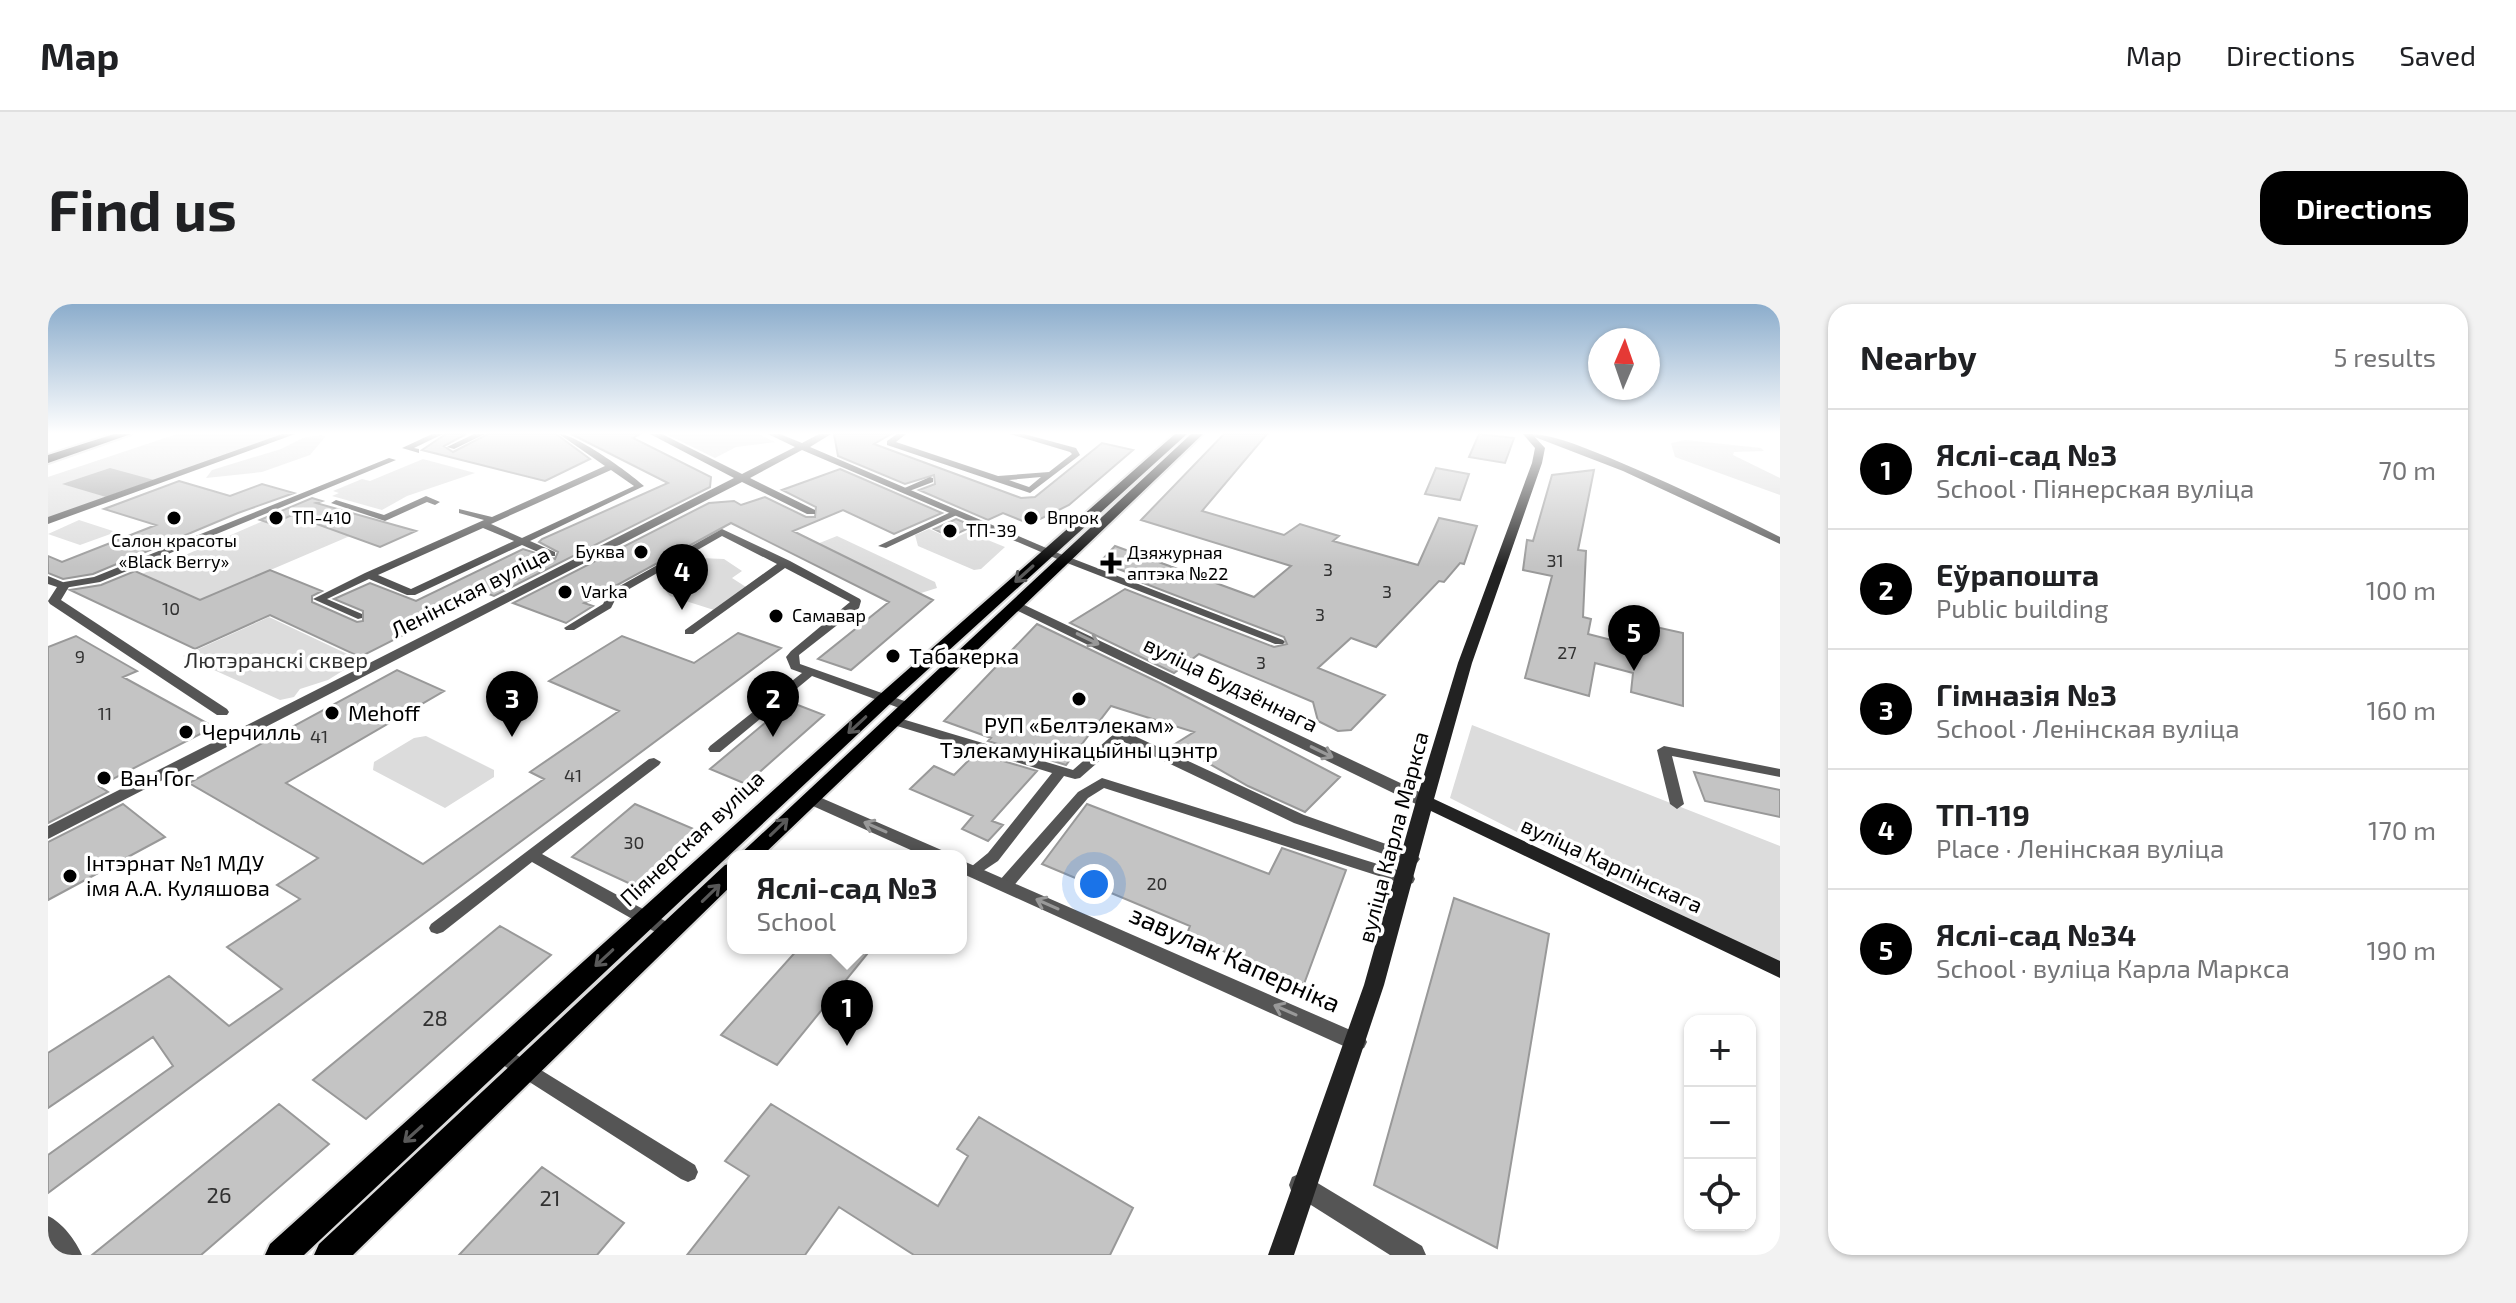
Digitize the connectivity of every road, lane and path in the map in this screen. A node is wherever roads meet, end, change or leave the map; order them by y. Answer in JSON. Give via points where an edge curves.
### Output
{"nodes":[{"id":1,"x":167,"y":478,"type":"edge"},
{"id":2,"x":347,"y":478,"type":"edge"},
{"id":3,"x":585,"y":478,"type":"edge"},
{"id":4,"x":630,"y":478,"type":"edge"},
{"id":5,"x":738,"y":478,"type":"edge"},
{"id":6,"x":744,"y":478,"type":"edge"},
{"id":7,"x":876,"y":478,"type":"edge"},
{"id":8,"x":1137,"y":478,"type":"edge"},
{"id":9,"x":1147,"y":478,"type":"edge"},
{"id":10,"x":1531,"y":478,"type":"edge"},
{"id":11,"x":1652,"y":478,"type":"edge"},
{"id":12,"x":930,"y":480,"type":"dead end"},
{"id":13,"x":904,"y":490,"type":"junction"},
{"id":14,"x":435,"y":502,"type":"dead end"},
{"id":15,"x":336,"y":503,"type":"dead end"},
{"id":16,"x":462,"y":511,"type":"dead end"},
{"id":17,"x":811,"y":512,"type":"dead end"},
{"id":18,"x":956,"y":513,"type":"junction"},
{"id":19,"x":48,"y":521,"type":"edge"},
{"id":20,"x":488,"y":522,"type":"junction"},
{"id":21,"x":524,"y":540,"type":"junction"},
{"id":22,"x":1780,"y":541,"type":"edge"},
{"id":23,"x":883,"y":546,"type":"dead end"},
{"id":24,"x":551,"y":554,"type":"dead end"},
{"id":25,"x":1058,"y":555,"type":"junction"},
{"id":26,"x":786,"y":563,"type":"junction"},
{"id":27,"x":369,"y":575,"type":"junction"},
{"id":28,"x":48,"y":580,"type":"edge"},
{"id":29,"x":64,"y":585,"type":"junction"},
{"id":30,"x":51,"y":602,"type":"edge"},
{"id":31,"x":1018,"y":606,"type":"junction"},
{"id":32,"x":358,"y":616,"type":"dead end"},
{"id":33,"x":570,"y":628,"type":"dead end"},
{"id":34,"x":689,"y":632,"type":"dead end"},
{"id":35,"x":1279,"y":642,"type":"dead end"},
{"id":36,"x":810,"y":672,"type":"junction"},
{"id":37,"x":894,"y":708,"type":"junction"},
{"id":38,"x":222,"y":712,"type":"dead end"},
{"id":39,"x":715,"y":749,"type":"dead end"},
{"id":40,"x":654,"y":762,"type":"dead end"},
{"id":41,"x":1061,"y":771,"type":"junction"},
{"id":42,"x":1780,"y":773,"type":"edge"},
{"id":43,"x":810,"y":798,"type":"junction"},
{"id":44,"x":1424,"y":801,"type":"junction"},
{"id":45,"x":1677,"y":804,"type":"dead end"},
{"id":46,"x":48,"y":833,"type":"edge"},
{"id":47,"x":740,"y":850,"type":"edge"},
{"id":48,"x":755,"y":850,"type":"edge"},
{"id":49,"x":927,"y":850,"type":"edge"},
{"id":50,"x":531,"y":855,"type":"junction"},
{"id":51,"x":1412,"y":859,"type":"junction"},
{"id":52,"x":727,"y":862,"type":"edge"},
{"id":53,"x":967,"y":868,"type":"edge"},
{"id":54,"x":727,"y":875,"type":"edge"},
{"id":55,"x":1407,"y":879,"type":"junction"},
{"id":56,"x":1005,"y":885,"type":"junction"},
{"id":57,"x":658,"y":925,"type":"junction"},
{"id":58,"x":437,"y":928,"type":"dead end"},
{"id":59,"x":1780,"y":970,"type":"edge"},
{"id":60,"x":1356,"y":1042,"type":"junction"},
{"id":61,"x":502,"y":1054,"type":"junction"},
{"id":62,"x":525,"y":1069,"type":"junction"},
{"id":63,"x":688,"y":1172,"type":"dead end"},
{"id":64,"x":1301,"y":1185,"type":"junction"},
{"id":65,"x":48,"y":1227,"type":"edge"},
{"id":66,"x":71,"y":1255,"type":"edge"},
{"id":67,"x":281,"y":1255,"type":"edge"},
{"id":68,"x":330,"y":1255,"type":"edge"},
{"id":69,"x":1281,"y":1255,"type":"edge"},
{"id":70,"x":1413,"y":1255,"type":"edge"}],
"edges":[{"from":1,"to":19,"type":"street"},
{"from":2,"to":29,"type":"lane","via":[[96,580]]},
{"from":3,"to":20,"type":"lane"},
{"from":4,"to":21,"type":"lane","via":[[640,486]]},
{"from":5,"to":46,"type":"street","name":"Ленінская вуліца"},
{"from":6,"to":17,"type":"street"},
{"from":7,"to":13,"type":"street"},
{"from":8,"to":25,"type":"main road","name":"Піянерская вуліца"},
{"from":9,"to":25,"type":"main road","name":"Піянерская вуліца"},
{"from":10,"to":44,"type":"main road","name":"вуліца Карла Маркса","via":[[1493,574]]},
{"from":11,"to":22,"type":"street"},
{"from":12,"to":13,"type":"lane"},
{"from":13,"to":18,"type":"street"},
{"from":14,"to":15,"type":"lane","via":[[426,499],[385,518]]},
{"from":16,"to":20,"type":"lane"},
{"from":18,"to":23,"type":"lane"},
{"from":18,"to":25,"type":"street"},
{"from":20,"to":21,"type":"lane"},
{"from":20,"to":27,"type":"lane"},
{"from":21,"to":24,"type":"lane"},
{"from":21,"to":27,"type":"lane","via":[[411,593]]},
{"from":25,"to":31,"type":"main road","name":"Піянерская вуліца"},
{"from":25,"to":35,"type":"lane"},
{"from":25,"to":37,"type":"main road","name":"Піянерская вуліца","one_way":true},
{"from":26,"to":33,"type":"lane","via":[[718,533],[613,594],[607,606]]},
{"from":26,"to":34,"type":"lane"},
{"from":26,"to":36,"type":"lane","via":[[857,604],[792,657],[795,666]]},
{"from":27,"to":32,"type":"lane","via":[[318,599]]},
{"from":28,"to":29,"type":"street"},
{"from":29,"to":30,"type":"street"},
{"from":30,"to":38,"type":"street"},
{"from":31,"to":37,"type":"main road","name":"Піянерская вуліца"},
{"from":31,"to":44,"type":"street","name":"вуліца Будзённага","one_way":true},
{"from":36,"to":37,"type":"lane"},
{"from":36,"to":39,"type":"lane"},
{"from":37,"to":41,"type":"lane"},
{"from":37,"to":43,"type":"main road","name":"Піянерская вуліца"},
{"from":37,"to":47,"type":"main road","name":"Піянерская вуліца","one_way":true},
{"from":40,"to":50,"type":"lane"},
{"from":41,"to":51,"type":"lane","via":[[1075,775],[1121,735],[1299,819]]},
{"from":41,"to":53,"type":"lane","via":[[993,857]]},
{"from":42,"to":45,"type":"lane","via":[[1664,750]]},
{"from":48,"to":43,"type":"main road","name":"Піянерская вуліца","one_way":true},
{"from":49,"to":43,"type":"street","one_way":true},
{"from":44,"to":51,"type":"main road","name":"вуліца Карла Маркса"},
{"from":44,"to":59,"type":"main road","name":"вуліца Карпінскага"},
{"from":50,"to":57,"type":"lane"},
{"from":50,"to":58,"type":"lane"},
{"from":51,"to":55,"type":"main road","name":"вуліца Карла Маркса"},
{"from":52,"to":57,"type":"main road","name":"Піянерская вуліца","one_way":true},
{"from":53,"to":56,"type":"street","name":"завулак Каперніка"},
{"from":57,"to":54,"type":"main road","name":"Піянерская вуліца","one_way":true},
{"from":55,"to":56,"type":"lane","via":[[1102,783],[1083,795]]},
{"from":55,"to":60,"type":"main road","name":"вуліца Карла Маркса"},
{"from":60,"to":56,"type":"street","name":"завулак Каперніка","one_way":true},
{"from":57,"to":61,"type":"main road","name":"Піянерская вуліца","one_way":true},
{"from":57,"to":62,"type":"main road","name":"Піянерская вуліца"},
{"from":60,"to":64,"type":"main road","name":"вуліца Карла Маркса"},
{"from":61,"to":62,"type":"lane"},
{"from":61,"to":67,"type":"main road","name":"Піянерская вуліца","one_way":true},
{"from":62,"to":63,"type":"lane"},
{"from":62,"to":68,"type":"main road","name":"Піянерская вуліца"},
{"from":64,"to":69,"type":"main road","name":"вуліца Карла Маркса"},
{"from":64,"to":70,"type":"street"},
{"from":65,"to":66,"type":"lane"}]}
